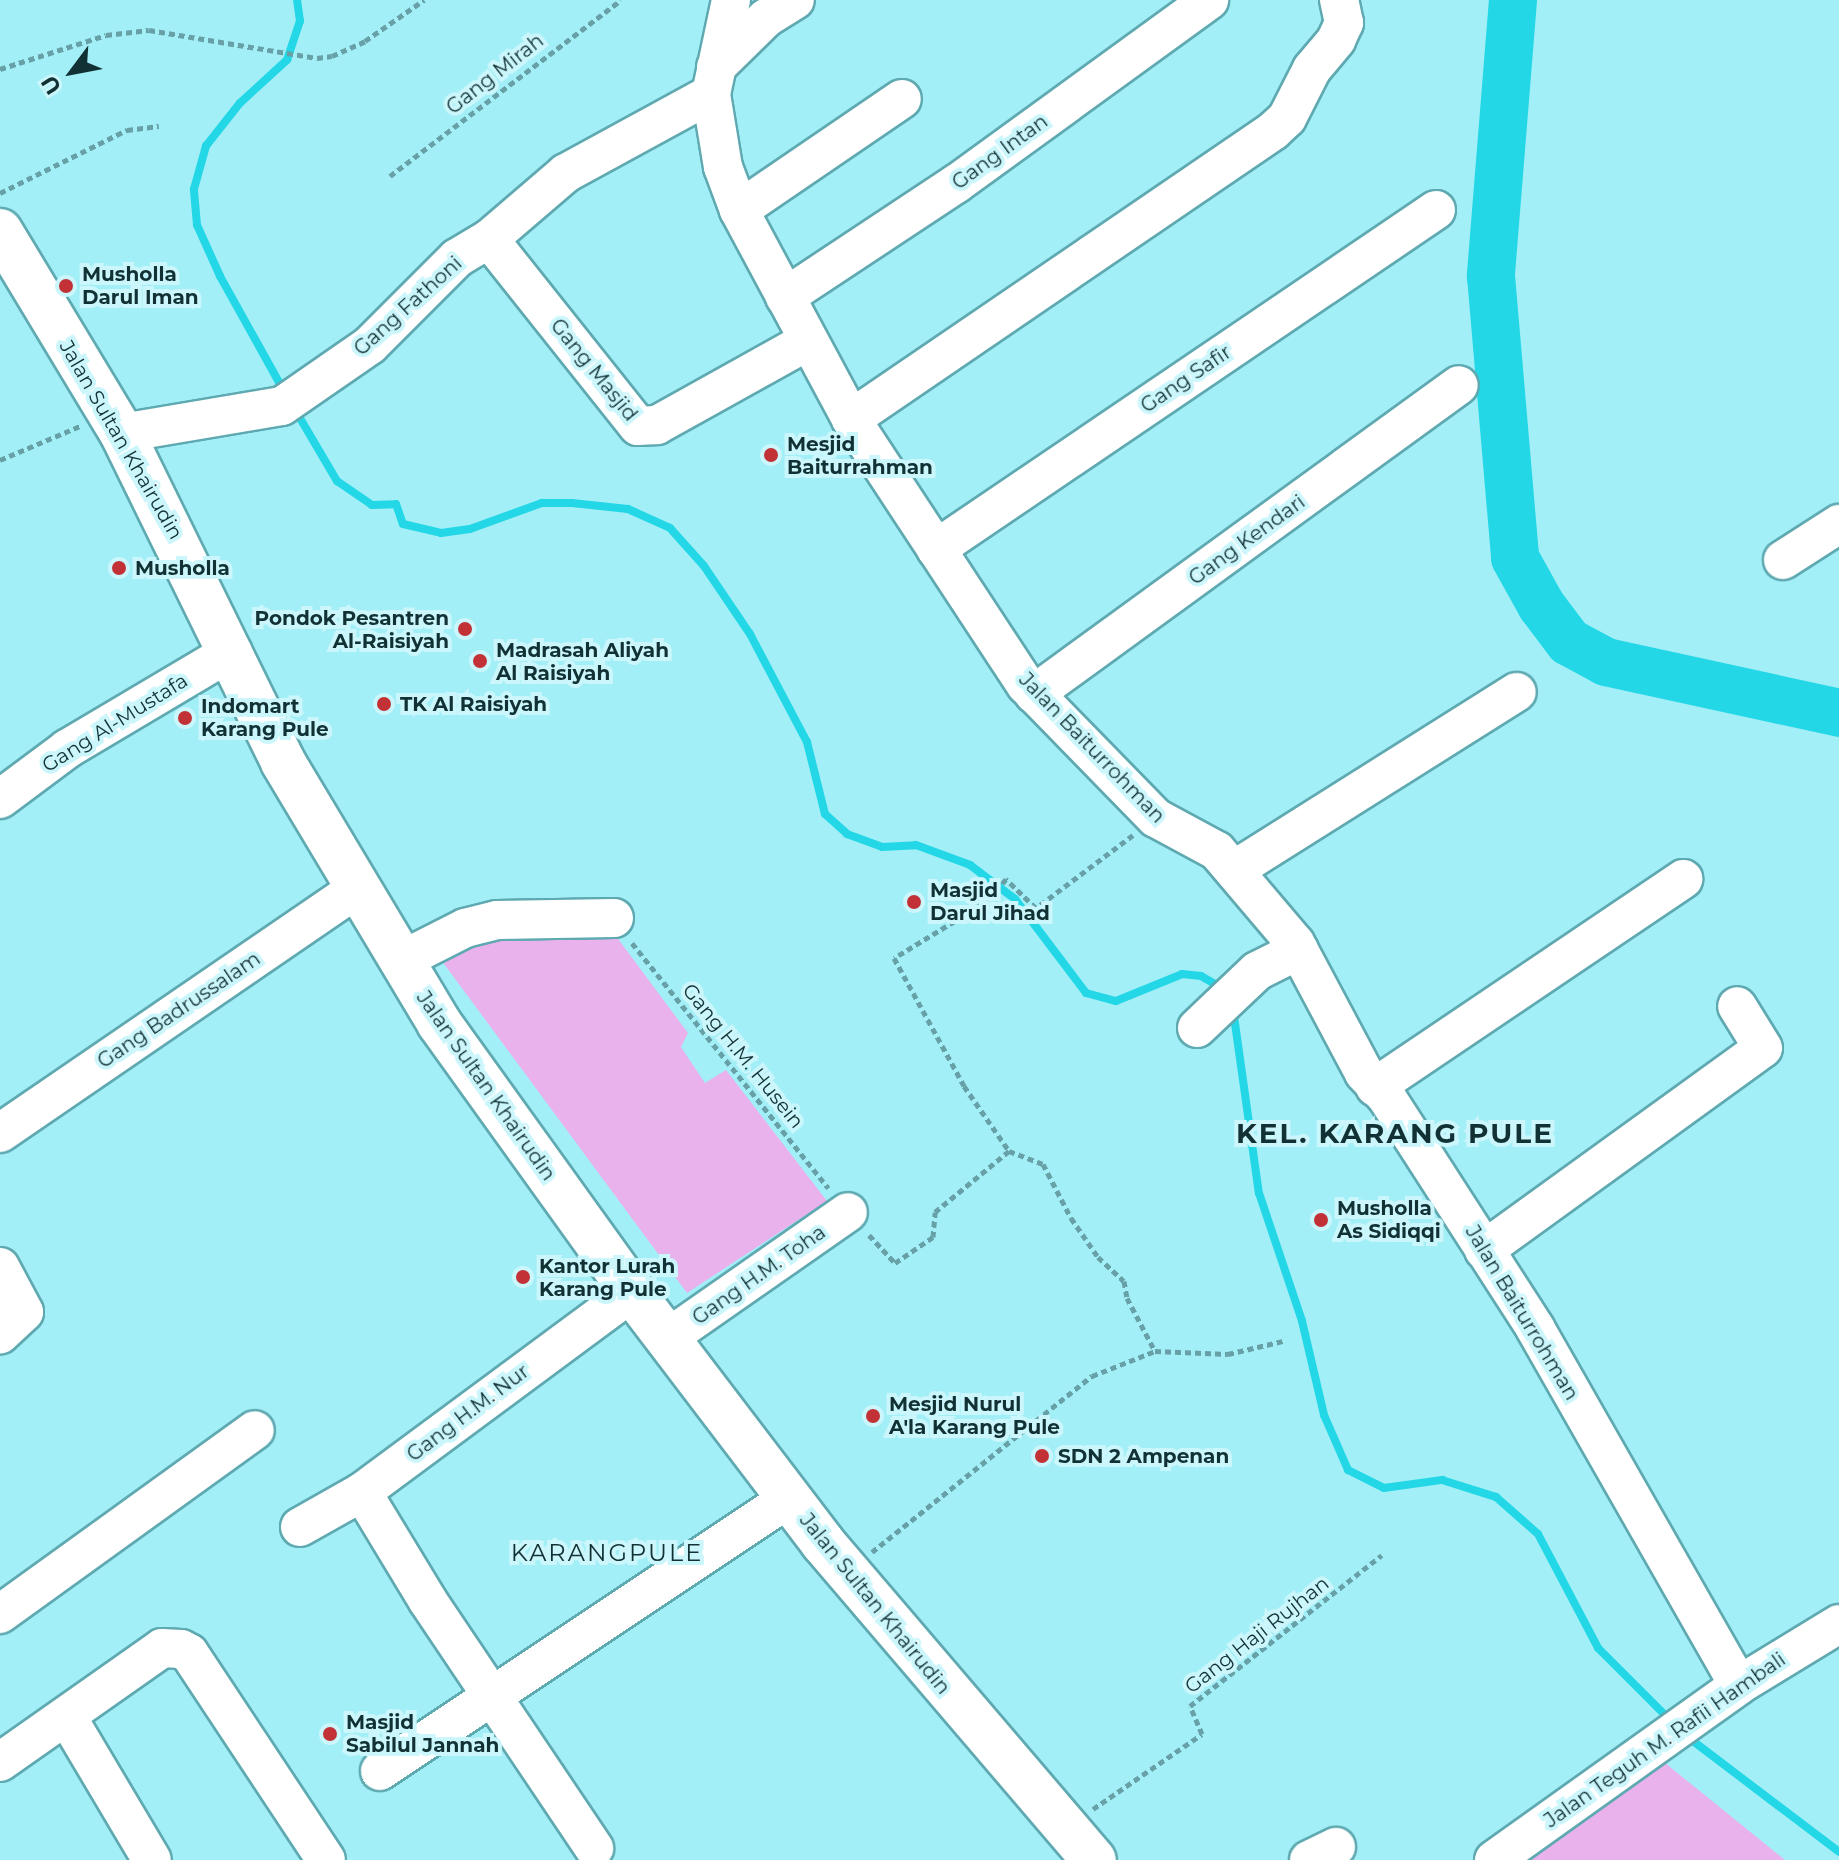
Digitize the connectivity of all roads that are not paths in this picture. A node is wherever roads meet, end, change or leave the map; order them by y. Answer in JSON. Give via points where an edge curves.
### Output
{"nodes":[{"id":1,"x":731,"y":0,"type":"edge"},
{"id":2,"x":795,"y":0,"type":"edge"},
{"id":3,"x":1209,"y":0,"type":"edge"},
{"id":4,"x":1339,"y":0,"type":"edge"},
{"id":5,"x":714,"y":80,"type":"junction"},
{"id":6,"x":902,"y":99,"type":"dead end"},
{"id":7,"x":739,"y":210,"type":"junction"},
{"id":8,"x":1436,"y":210,"type":"dead end"},
{"id":9,"x":0,"y":231,"type":"edge"},
{"id":10,"x":489,"y":239,"type":"junction"},
{"id":11,"x":785,"y":297,"type":"junction"},
{"id":12,"x":808,"y":341,"type":"junction"},
{"id":13,"x":1459,"y":385,"type":"dead end"},
{"id":14,"x":851,"y":419,"type":"junction"},
{"id":15,"x":116,"y":424,"type":"junction"},
{"id":16,"x":1839,"y":524,"type":"edge"},
{"id":17,"x":936,"y":549,"type":"junction"},
{"id":18,"x":1783,"y":560,"type":"dead end"},
{"id":19,"x":232,"y":651,"type":"junction"},
{"id":20,"x":1517,"y":692,"type":"dead end"},
{"id":21,"x":1034,"y":694,"type":"junction"},
{"id":22,"x":0,"y":799,"type":"edge"},
{"id":23,"x":1234,"y":870,"type":"junction"},
{"id":24,"x":1683,"y":879,"type":"dead end"},
{"id":25,"x":358,"y":888,"type":"junction"},
{"id":26,"x":614,"y":918,"type":"road end"},
{"id":27,"x":1299,"y":950,"type":"junction"},
{"id":28,"x":400,"y":961,"type":"junction"},
{"id":29,"x":1217,"y":1006,"type":"dead end"},
{"id":30,"x":1737,"y":1006,"type":"dead end"},
{"id":31,"x":1375,"y":1087,"type":"junction"},
{"id":32,"x":0,"y":1133,"type":"edge"},
{"id":33,"x":848,"y":1212,"type":"road end"},
{"id":34,"x":1484,"y":1250,"type":"junction"},
{"id":35,"x":0,"y":1267,"type":"edge"},
{"id":36,"x":632,"y":1292,"type":"junction"},
{"id":37,"x":0,"y":1334,"type":"edge"},
{"id":38,"x":669,"y":1337,"type":"junction"},
{"id":39,"x":255,"y":1430,"type":"dead end"},
{"id":40,"x":362,"y":1492,"type":"junction"},
{"id":41,"x":789,"y":1498,"type":"junction"},
{"id":42,"x":300,"y":1527,"type":"dead end"},
{"id":43,"x":0,"y":1614,"type":"edge"},
{"id":44,"x":1839,"y":1624,"type":"edge"},
{"id":45,"x":1739,"y":1685,"type":"junction"},
{"id":46,"x":491,"y":1698,"type":"junction"},
{"id":47,"x":67,"y":1717,"type":"junction"},
{"id":48,"x":0,"y":1762,"type":"edge"},
{"id":49,"x":380,"y":1771,"type":"dead end"},
{"id":50,"x":1080,"y":1844,"type":"edge"},
{"id":51,"x":594,"y":1848,"type":"dead end"},
{"id":52,"x":152,"y":1860,"type":"edge"},
{"id":53,"x":326,"y":1860,"type":"edge"},
{"id":54,"x":1494,"y":1860,"type":"edge"}],
"edges":[{"from":1,"to":5,"type":"street","name":"Jalan Baiturrohman"},
{"from":2,"to":5,"type":"street","name":"Gang Fathoni","via":[[766,18]]},
{"from":3,"to":11,"type":"street","name":"Gang Intan","via":[[956,184]]},
{"from":4,"to":14,"type":"street","via":[[1344,23],[1336,40],[1312,69],[1287,118],[1273,131]]},
{"from":5,"to":7,"type":"street","name":"Jalan Baiturrohman","via":[[723,167]]},
{"from":5,"to":10,"type":"street","name":"Gang Fathoni","via":[[566,173]]},
{"from":6,"to":7,"type":"street"},
{"from":7,"to":11,"type":"street","name":"Jalan Baiturrohman"},
{"from":8,"to":17,"type":"street","name":"Gang Safir"},
{"from":9,"to":15,"type":"main road","name":"Jalan Sultan Khairudin"},
{"from":10,"to":12,"type":"street","name":"Gang Masjid","via":[[638,426],[657,425]]},
{"from":10,"to":15,"type":"street","name":"Gang Fathoni","via":[[457,258],[370,345],[291,400]]},
{"from":11,"to":12,"type":"street","name":"Jalan Baiturrohman"},
{"from":12,"to":14,"type":"street","name":"Jalan Baiturrohman"},
{"from":13,"to":21,"type":"street","name":"Gang Kendari"},
{"from":14,"to":17,"type":"street","name":"Jalan Baiturrohman"},
{"from":15,"to":19,"type":"main road","name":"Jalan Sultan Khairudin"},
{"from":16,"to":18,"type":"street"},
{"from":17,"to":21,"type":"street","name":"Jalan Baiturrohman"},
{"from":19,"to":22,"type":"street","name":"Gang Al-Mustafa","via":[[67,749]]},
{"from":19,"to":25,"type":"main road","name":"Jalan Sultan Khairudin","via":[[283,762]]},
{"from":20,"to":23,"type":"street"},
{"from":21,"to":23,"type":"street","name":"Jalan Baiturrohman","via":[[1156,818],[1217,851]]},
{"from":23,"to":27,"type":"street","name":"Jalan Baiturrohman"},
{"from":24,"to":31,"type":"street"},
{"from":25,"to":28,"type":"main road","name":"Jalan Sultan Khairudin"},
{"from":25,"to":32,"type":"street","name":"Gang Badrussalam"},
{"from":26,"to":28,"type":"street","via":[[497,920],[465,928]]},
{"from":27,"to":29,"type":"street"},
{"from":27,"to":31,"type":"street","name":"Jalan Baiturrohman"},
{"from":28,"to":36,"type":"main road","name":"Jalan Sultan Khairudin"},
{"from":30,"to":34,"type":"street","via":[[1763,1048]]},
{"from":31,"to":34,"type":"street","name":"Jalan Baiturrohman"},
{"from":33,"to":38,"type":"street","name":"Gang H.M. Toha"},
{"from":34,"to":45,"type":"street","name":"Jalan Baiturrohman","via":[[1535,1328]]},
{"from":35,"to":37,"type":"street","via":[[24,1312]]},
{"from":36,"to":38,"type":"main road","name":"Jalan Sultan Khairudin"},
{"from":36,"to":40,"type":"street","name":"Gang H.M. Nur"},
{"from":38,"to":41,"type":"main road","name":"Jalan Sultan Khairudin"},
{"from":39,"to":43,"type":"street"},
{"from":40,"to":42,"type":"street","name":"Gang H.M. Nur"},
{"from":40,"to":46,"type":"street"},
{"from":41,"to":46,"type":"street"},
{"from":41,"to":50,"type":"main road","name":"Jalan Sultan Khairudin","via":[[846,1572]]},
{"from":44,"to":45,"type":"street","name":"Jalan Teguh M. Rafii Hambali"},
{"from":45,"to":54,"type":"street","name":"Jalan Teguh M. Rafii Hambali"},
{"from":46,"to":49,"type":"street"},
{"from":46,"to":51,"type":"street"},
{"from":47,"to":48,"type":"street"},
{"from":47,"to":52,"type":"street"},
{"from":47,"to":53,"type":"street","via":[[162,1648],[189,1653]]}]}
